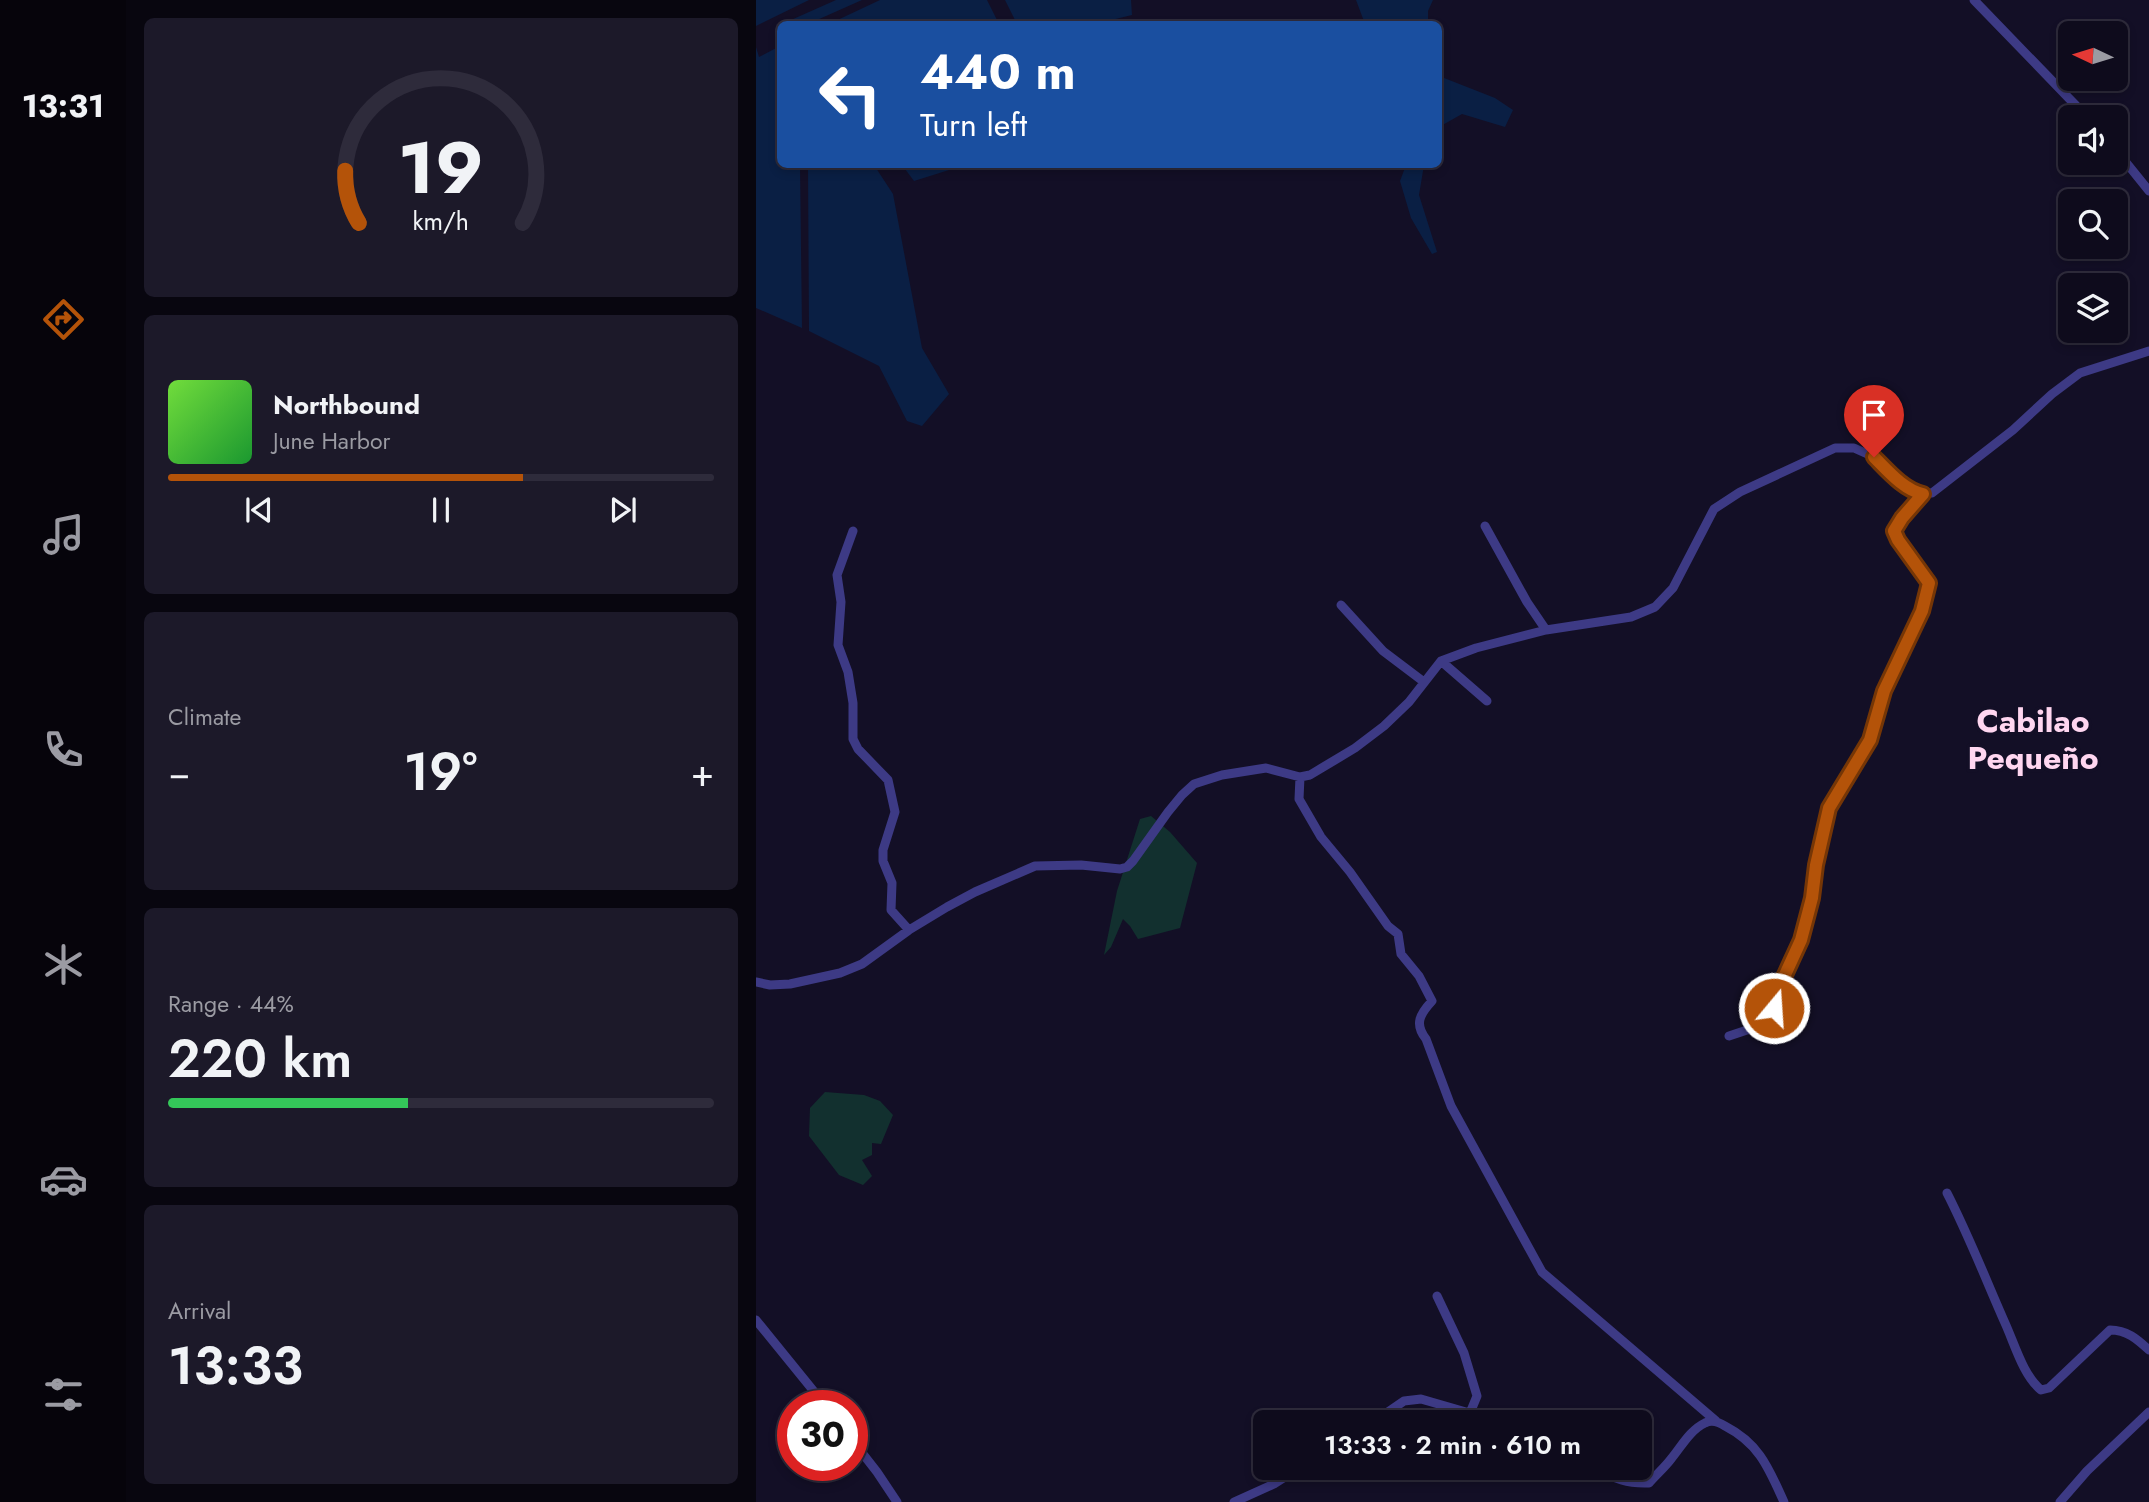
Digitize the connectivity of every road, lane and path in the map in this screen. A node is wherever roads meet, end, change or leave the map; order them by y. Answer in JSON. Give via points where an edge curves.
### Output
{"nodes":[{"id":1,"x":1974,"y":0,"type":"edge"},
{"id":2,"x":2075,"y":105,"type":"edge"},
{"id":3,"x":2128,"y":165,"type":"edge"},
{"id":4,"x":2149,"y":191,"type":"edge"},
{"id":5,"x":2149,"y":351,"type":"edge"},
{"id":6,"x":1923,"y":494,"type":"junction"},
{"id":7,"x":1485,"y":526,"type":"dead end"},
{"id":8,"x":853,"y":531,"type":"dead end"},
{"id":9,"x":1341,"y":605,"type":"dead end"},
{"id":10,"x":1546,"y":630,"type":"junction"},
{"id":11,"x":1441,"y":661,"type":"junction"},
{"id":12,"x":1424,"y":682,"type":"junction"},
{"id":13,"x":1487,"y":701,"type":"dead end"},
{"id":14,"x":1300,"y":777,"type":"junction"},
{"id":15,"x":909,"y":930,"type":"junction"},
{"id":16,"x":756,"y":982,"type":"edge"},
{"id":17,"x":1728,"y":1036,"type":"dead end"},
{"id":18,"x":1947,"y":1194,"type":"dead end"},
{"id":19,"x":1437,"y":1296,"type":"dead end"},
{"id":20,"x":756,"y":1320,"type":"edge"},
{"id":21,"x":2149,"y":1350,"type":"edge"},
{"id":22,"x":813,"y":1390,"type":"edge"},
{"id":23,"x":1391,"y":1410,"type":"edge"},
{"id":24,"x":1460,"y":1410,"type":"edge"},
{"id":25,"x":1471,"y":1410,"type":"edge"},
{"id":26,"x":2149,"y":1412,"type":"edge"},
{"id":27,"x":1716,"y":1421,"type":"junction"},
{"id":28,"x":868,"y":1460,"type":"edge"},
{"id":29,"x":1280,"y":1480,"type":"edge"},
{"id":30,"x":1620,"y":1480,"type":"edge"},
{"id":31,"x":1652,"y":1480,"type":"edge"},
{"id":32,"x":1652,"y":1480,"type":"edge"},
{"id":33,"x":897,"y":1502,"type":"edge"},
{"id":34,"x":1234,"y":1502,"type":"edge"},
{"id":35,"x":1784,"y":1502,"type":"edge"},
{"id":36,"x":2060,"y":1502,"type":"edge"}],
"edges":[{"from":1,"to":2,"type":"street"},
{"from":3,"to":4,"type":"street"},
{"from":5,"to":6,"type":"street","via":[[2080,373],[1932,493]]},
{"from":6,"to":10,"type":"street","via":[[1897,479],[1874,457],[1854,448],[1835,448],[1714,509],[1673,588],[1655,607],[1631,617]]},
{"from":6,"to":17,"type":"street","via":[[1894,531],[1929,583],[1922,611],[1884,691],[1870,740],[1829,808],[1801,940],[1774,1008],[1759,1026]]},
{"from":7,"to":10,"type":"street"},
{"from":8,"to":15,"type":"street","via":[[837,575],[841,602],[838,645],[853,703],[853,739],[888,780],[895,811],[883,861],[892,883],[891,910]]},
{"from":9,"to":12,"type":"street","via":[[1383,651]]},
{"from":10,"to":11,"type":"street"},
{"from":11,"to":12,"type":"street"},
{"from":11,"to":13,"type":"street"},
{"from":12,"to":14,"type":"street","via":[[1384,726]]},
{"from":14,"to":15,"type":"street","via":[[1266,768],[1206,779],[1182,794],[1127,866],[1035,866],[975,892]]},
{"from":14,"to":27,"type":"street","via":[[1299,799],[1321,837],[1398,934],[1401,954],[1432,1001],[1420,1014],[1420,1032],[1451,1106],[1542,1272]]},
{"from":15,"to":16,"type":"street","via":[[862,964],[840,973],[779,985]]},
{"from":18,"to":21,"type":"street","via":[[2033,1384],[2041,1390],[2049,1388],[2110,1330],[2135,1337]]},
{"from":19,"to":25,"type":"street","via":[[1464,1353],[1477,1396]]},
{"from":20,"to":22,"type":"street"},
{"from":23,"to":24,"type":"street","via":[[1404,1401],[1421,1399]]},
{"from":26,"to":36,"type":"street"},
{"from":27,"to":31,"type":"street","via":[[1705,1422],[1688,1437]]},
{"from":27,"to":35,"type":"street","via":[[1750,1442],[1763,1457]]},
{"from":28,"to":33,"type":"street"},
{"from":29,"to":34,"type":"street"},
{"from":30,"to":32,"type":"street","via":[[1634,1484]]}]}
